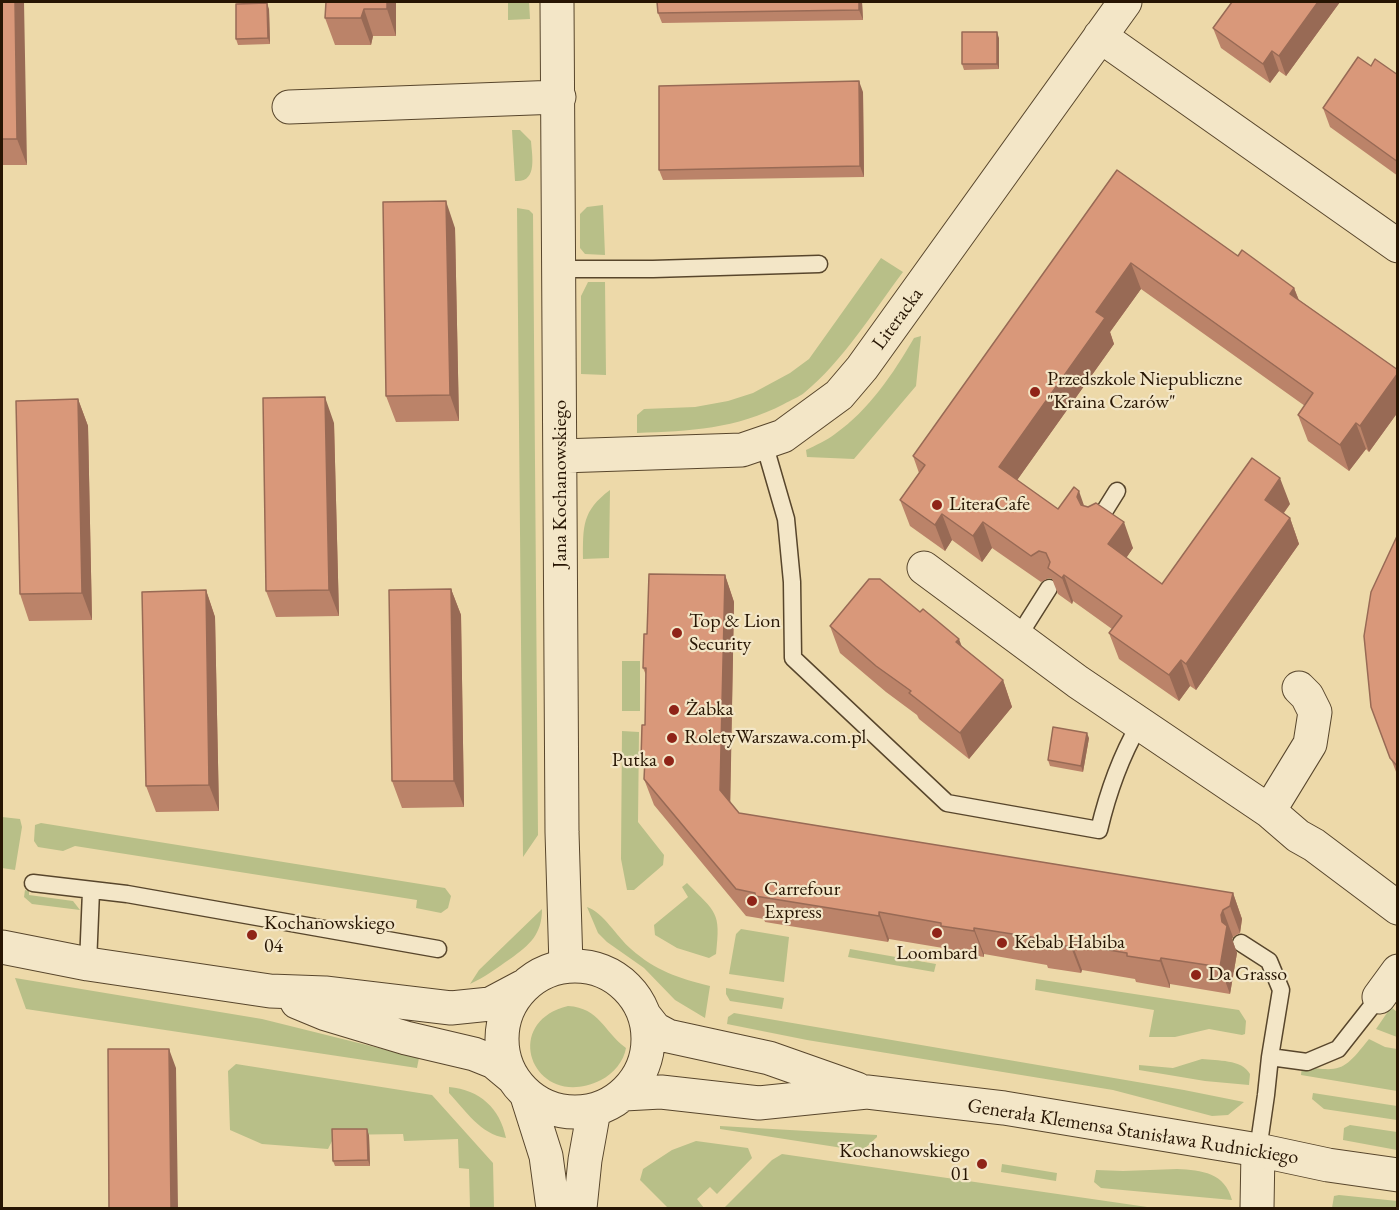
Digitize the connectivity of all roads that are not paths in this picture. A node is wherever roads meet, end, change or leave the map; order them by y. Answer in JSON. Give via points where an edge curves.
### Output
{"nodes":[{"id":1,"x":557,"y":2,"type":"edge"},
{"id":2,"x":1125,"y":2,"type":"edge"},
{"id":3,"x":1100,"y":36,"type":"junction"},
{"id":4,"x":559,"y":97,"type":"junction"},
{"id":5,"x":290,"y":107,"type":"dead end"},
{"id":6,"x":1398,"y":246,"type":"edge"},
{"id":7,"x":819,"y":264,"type":"dead end"},
{"id":8,"x":559,"y":269,"type":"junction"},
{"id":9,"x":764,"y":443,"type":"junction"},
{"id":10,"x":561,"y":456,"type":"junction"},
{"id":11,"x":1117,"y":491,"type":"dead end"},
{"id":12,"x":1097,"y":523,"type":"edge"},
{"id":13,"x":924,"y":568,"type":"dead end"},
{"id":14,"x":1049,"y":588,"type":"edge"},
{"id":15,"x":1018,"y":637,"type":"junction"},
{"id":16,"x":1299,"y":688,"type":"dead end"},
{"id":17,"x":1139,"y":725,"type":"junction"},
{"id":18,"x":1269,"y":811,"type":"junction"},
{"id":19,"x":33,"y":883,"type":"dead end"},
{"id":20,"x":91,"y":891,"type":"junction"},
{"id":21,"x":1398,"y":908,"type":"edge"},
{"id":22,"x":1241,"y":943,"type":"dead end"},
{"id":23,"x":2,"y":947,"type":"edge"},
{"id":24,"x":438,"y":949,"type":"dead end"},
{"id":25,"x":88,"y":964,"type":"junction"},
{"id":26,"x":566,"y":966,"type":"junction"},
{"id":27,"x":1398,"y":971,"type":"edge"},
{"id":28,"x":522,"y":987,"type":"junction"},
{"id":29,"x":270,"y":991,"type":"junction"},
{"id":30,"x":1379,"y":997,"type":"joint"},
{"id":31,"x":644,"y":1015,"type":"junction"},
{"id":32,"x":1270,"y":1056,"type":"junction"},
{"id":33,"x":519,"y":1087,"type":"junction"},
{"id":34,"x":867,"y":1092,"type":"junction"},
{"id":35,"x":624,"y":1094,"type":"junction"},
{"id":36,"x":594,"y":1110,"type":"junction"},
{"id":37,"x":1258,"y":1150,"type":"junction"},
{"id":38,"x":1398,"y":1175,"type":"edge"},
{"id":39,"x":553,"y":1209,"type":"edge"},
{"id":40,"x":580,"y":1209,"type":"edge"},
{"id":41,"x":1257,"y":1209,"type":"edge"}],
"edges":[{"from":1,"to":4,"type":"street","name":"Jana Kochanowskiego"},
{"from":2,"to":3,"type":"street","name":"Literacka"},
{"from":3,"to":6,"type":"street"},
{"from":3,"to":9,"type":"street","name":"Literacka","via":[[862,368],[839,395],[783,436]]},
{"from":4,"to":5,"type":"street"},
{"from":4,"to":8,"type":"street","name":"Jana Kochanowskiego"},
{"from":7,"to":8,"type":"lane"},
{"from":8,"to":10,"type":"street","name":"Jana Kochanowskiego"},
{"from":9,"to":10,"type":"street","name":"Literacka","via":[[742,450]]},
{"from":9,"to":17,"type":"lane","via":[[786,519],[793,658],[947,803],[1099,830],[1108,790]]},
{"from":10,"to":26,"type":"street","name":"Jana Kochanowskiego"},
{"from":11,"to":12,"type":"lane"},
{"from":13,"to":15,"type":"street"},
{"from":14,"to":15,"type":"lane"},
{"from":15,"to":17,"type":"street"},
{"from":16,"to":18,"type":"street","via":[[1316,711],[1310,744]]},
{"from":17,"to":18,"type":"street"},
{"from":18,"to":21,"type":"street"},
{"from":19,"to":20,"type":"lane"},
{"from":20,"to":24,"type":"lane"},
{"from":20,"to":25,"type":"lane"},
{"from":22,"to":32,"type":"lane","via":[[1269,961],[1281,990]]},
{"from":23,"to":25,"type":"street"},
{"from":25,"to":29,"type":"street"},
{"from":26,"to":28,"type":"street","via":[[542,973]]},
{"from":26,"to":31,"type":"street","via":[[591,967],[614,976],[633,993]]},
{"from":27,"to":30,"type":"street"},
{"from":28,"to":29,"type":"street","via":[[490,1004],[451,1008],[325,993]]},
{"from":28,"to":33,"type":"street","via":[[508,1008],[501,1032],[502,1055]]},
{"from":29,"to":33,"type":"street","via":[[326,1014],[474,1054],[494,1062]]},
{"from":30,"to":32,"type":"lane","via":[[1338,1049],[1307,1062]]},
{"from":31,"to":34,"type":"street","name":"Generała Klemensa Stanisława Rudnickiego","via":[[655,1029],[668,1036],[769,1058]]},
{"from":31,"to":35,"type":"street","via":[[648,1040],[645,1063]]},
{"from":32,"to":37,"type":"lane"},
{"from":33,"to":36,"type":"street","via":[[559,1112]]},
{"from":33,"to":39,"type":"street","via":[[546,1156]]},
{"from":34,"to":35,"type":"street","name":"Generała Klemensa Stanisława Rudnickiego","via":[[759,1103],[661,1092]]},
{"from":34,"to":37,"type":"street","name":"Generała Klemensa Stanisława Rudnickiego","via":[[1004,1108]]},
{"from":35,"to":36,"type":"street"},
{"from":36,"to":40,"type":"street"},
{"from":37,"to":38,"type":"street","name":"Generała Klemensa Stanisława Rudnickiego"},
{"from":37,"to":41,"type":"street"}]}
